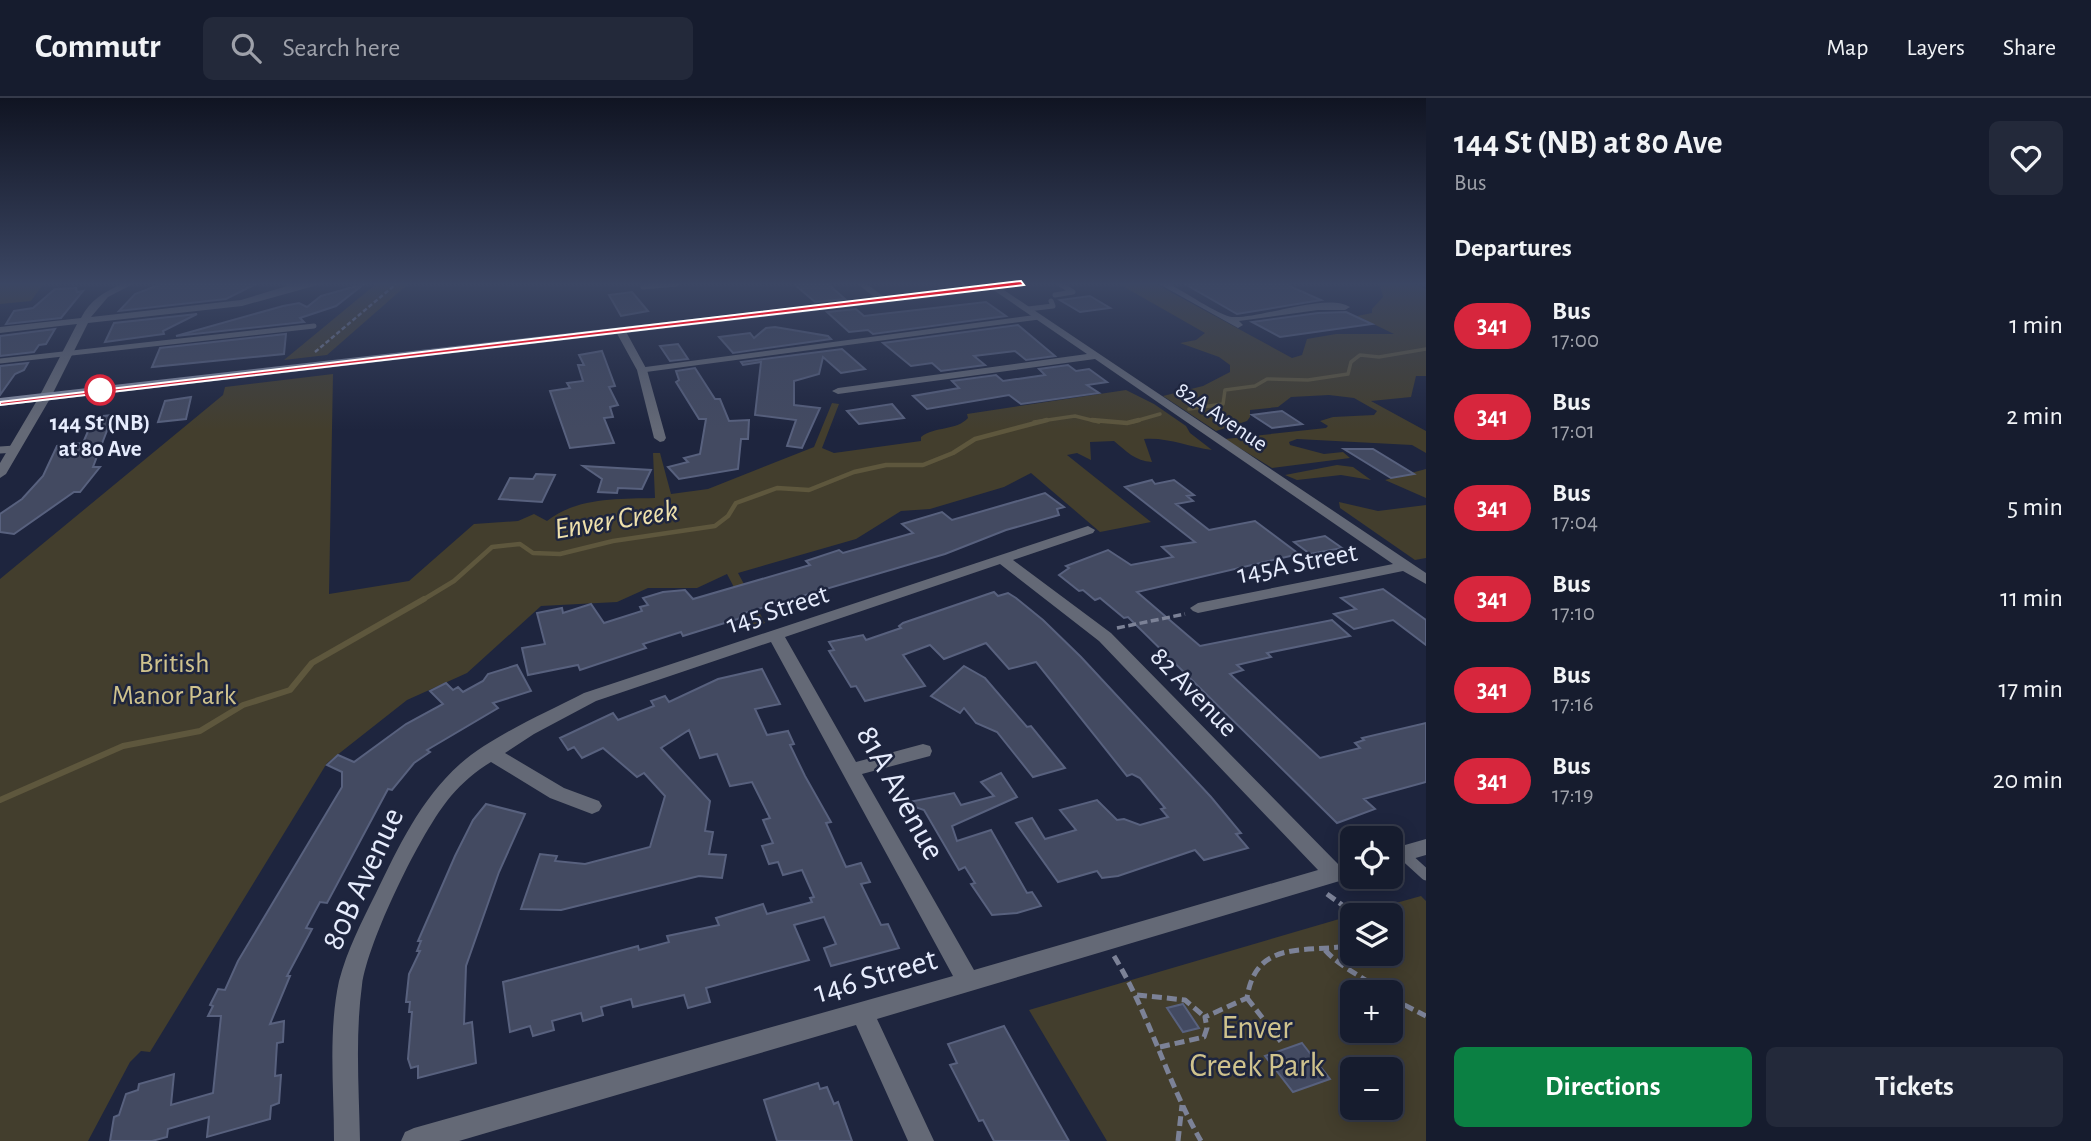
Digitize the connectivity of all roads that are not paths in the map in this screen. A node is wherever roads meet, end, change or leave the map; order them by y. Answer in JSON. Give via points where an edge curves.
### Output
{"nodes":[{"id":1,"x":78,"y":333,"type":"edge"},
{"id":2,"x":255,"y":333,"type":"edge"},
{"id":3,"x":605,"y":333,"type":"edge"},
{"id":4,"x":621,"y":333,"type":"edge"},
{"id":5,"x":922,"y":333,"type":"edge"},
{"id":6,"x":1062,"y":333,"type":"edge"},
{"id":7,"x":67,"y":354,"type":"junction"},
{"id":8,"x":1097,"y":356,"type":"junction"},
{"id":9,"x":0,"y":361,"type":"edge"},
{"id":10,"x":642,"y":370,"type":"junction"},
{"id":11,"x":838,"y":391,"type":"dead end"},
{"id":12,"x":45,"y":397,"type":"junction"},
{"id":13,"x":0,"y":402,"type":"edge"},
{"id":14,"x":660,"y":438,"type":"dead end"},
{"id":15,"x":15,"y":449,"type":"junction"},
{"id":16,"x":0,"y":450,"type":"edge"},
{"id":17,"x":0,"y":474,"type":"edge"},
{"id":18,"x":1088,"y":530,"type":"dead end"},
{"id":19,"x":1004,"y":561,"type":"junction"},
{"id":20,"x":1405,"y":566,"type":"junction"},
{"id":21,"x":1426,"y":580,"type":"edge"},
{"id":22,"x":1192,"y":611,"type":"road end"},
{"id":23,"x":776,"y":636,"type":"junction"},
{"id":24,"x":923,"y":751,"type":"dead end"},
{"id":25,"x":490,"y":752,"type":"junction"},
{"id":26,"x":852,"y":770,"type":"junction"},
{"id":27,"x":592,"y":806,"type":"dead end"},
{"id":28,"x":1426,"y":847,"type":"edge"},
{"id":29,"x":1403,"y":854,"type":"edge"},
{"id":30,"x":1403,"y":860,"type":"edge"},
{"id":31,"x":1426,"y":875,"type":"edge"},
{"id":32,"x":1338,"y":878,"type":"edge"},
{"id":33,"x":968,"y":982,"type":"junction"},
{"id":34,"x":862,"y":1012,"type":"junction"},
{"id":35,"x":346,"y":1141,"type":"edge"},
{"id":36,"x":414,"y":1141,"type":"edge"},
{"id":37,"x":921,"y":1141,"type":"edge"}],
"edges":[{"from":1,"to":7,"type":"street"},
{"from":2,"to":7,"type":"lane"},
{"from":3,"to":12,"type":"main road"},
{"from":4,"to":10,"type":"street"},
{"from":5,"to":10,"type":"lane"},
{"from":6,"to":8,"type":"street","name":"82A Avenue"},
{"from":7,"to":9,"type":"lane"},
{"from":7,"to":12,"type":"street"},
{"from":8,"to":11,"type":"street"},
{"from":8,"to":20,"type":"street","name":"82A Avenue"},
{"from":10,"to":14,"type":"street"},
{"from":12,"to":13,"type":"main road"},
{"from":12,"to":15,"type":"street"},
{"from":15,"to":16,"type":"lane"},
{"from":15,"to":17,"type":"street"},
{"from":18,"to":19,"type":"street","name":"145 Street"},
{"from":19,"to":23,"type":"street","name":"145 Street"},
{"from":19,"to":32,"type":"street","name":"82 Avenue","via":[[1110,642]]},
{"from":20,"to":21,"type":"street","name":"82A Avenue"},
{"from":20,"to":22,"type":"street","name":"145A Street"},
{"from":23,"to":25,"type":"street","name":"145 Street","via":[[590,697]]},
{"from":23,"to":26,"type":"street","name":"81A Avenue"},
{"from":24,"to":26,"type":"street"},
{"from":25,"to":27,"type":"street","via":[[557,793]]},
{"from":25,"to":35,"type":"street","name":"80B Avenue","via":[[451,783],[421,823],[357,958],[347,1009]]},
{"from":26,"to":33,"type":"street","name":"81A Avenue"},
{"from":28,"to":29,"type":"street"},
{"from":30,"to":31,"type":"lane"},
{"from":32,"to":33,"type":"street","name":"146 Street"},
{"from":33,"to":34,"type":"street","name":"146 Street"},
{"from":34,"to":36,"type":"street","name":"146 Street"},
{"from":34,"to":37,"type":"street"}]}
